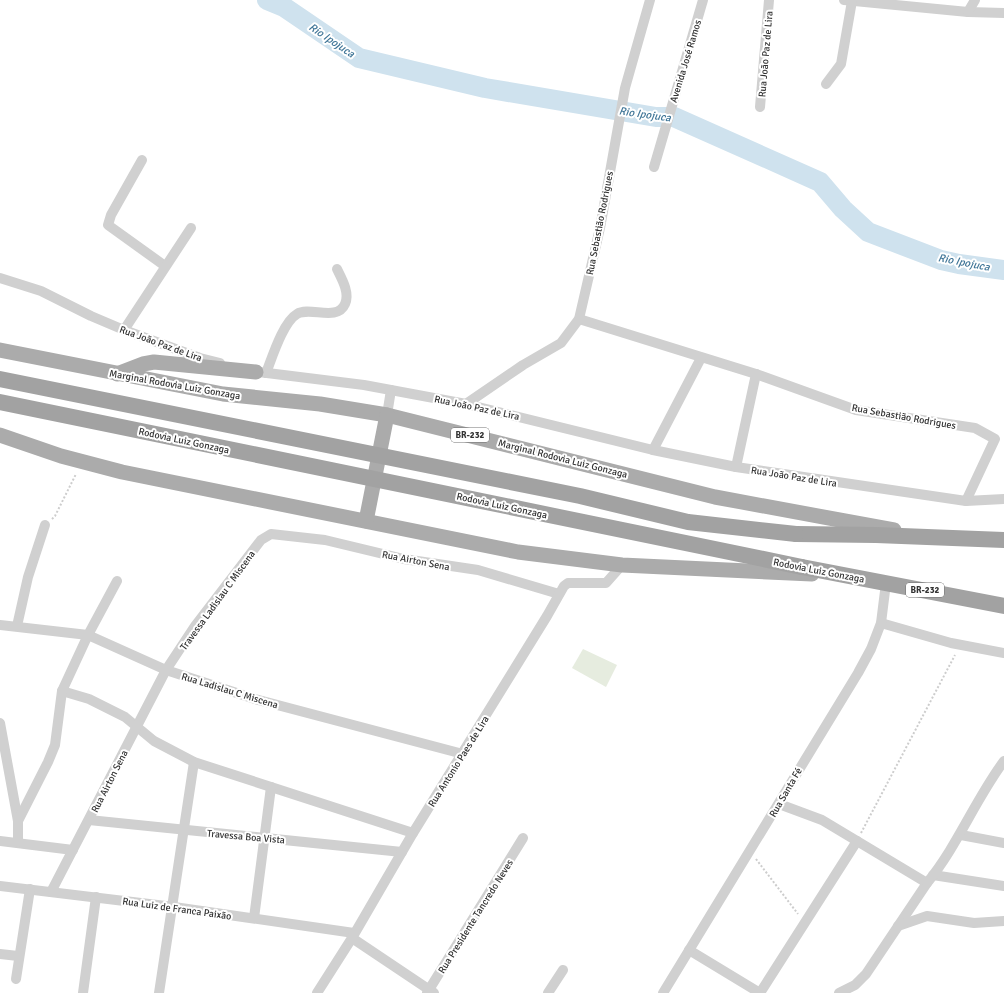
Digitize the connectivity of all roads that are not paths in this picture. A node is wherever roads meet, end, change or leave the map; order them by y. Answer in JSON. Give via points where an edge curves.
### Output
{"nodes":[{"id":1,"x":650,"y":0,"type":"edge"},
{"id":2,"x":703,"y":0,"type":"edge"},
{"id":3,"x":769,"y":0,"type":"edge"},
{"id":4,"x":848,"y":0,"type":"edge"},
{"id":5,"x":975,"y":0,"type":"edge"},
{"id":6,"x":891,"y":2,"type":"edge"},
{"id":7,"x":968,"y":12,"type":"junction"},
{"id":8,"x":1004,"y":13,"type":"edge"},
{"id":9,"x":826,"y":84,"type":"dead end"},
{"id":10,"x":760,"y":107,"type":"dead end"},
{"id":11,"x":142,"y":160,"type":"dead end"},
{"id":12,"x":654,"y":167,"type":"dead end"},
{"id":13,"x":191,"y":228,"type":"dead end"},
{"id":14,"x":165,"y":266,"type":"junction"},
{"id":15,"x":337,"y":269,"type":"dead end"},
{"id":16,"x":0,"y":278,"type":"edge"},
{"id":17,"x":579,"y":319,"type":"junction"},
{"id":18,"x":124,"y":330,"type":"junction"},
{"id":19,"x":0,"y":350,"type":"edge"},
{"id":20,"x":700,"y":358,"type":"junction"},
{"id":21,"x":261,"y":373,"type":"junction"},
{"id":22,"x":117,"y":374,"type":"junction"},
{"id":23,"x":756,"y":374,"type":"junction"},
{"id":24,"x":0,"y":379,"type":"edge"},
{"id":25,"x":391,"y":390,"type":"junction"},
{"id":26,"x":0,"y":402,"type":"edge"},
{"id":27,"x":466,"y":404,"type":"junction"},
{"id":28,"x":387,"y":415,"type":"junction"},
{"id":29,"x":0,"y":435,"type":"edge"},
{"id":30,"x":1000,"y":440,"type":"edge"},
{"id":31,"x":653,"y":450,"type":"junction"},
{"id":32,"x":736,"y":467,"type":"junction"},
{"id":33,"x":1004,"y":498,"type":"edge"},
{"id":34,"x":966,"y":501,"type":"junction"},
{"id":35,"x":366,"y":521,"type":"junction"},
{"id":36,"x":45,"y":525,"type":"road end"},
{"id":37,"x":271,"y":534,"type":"joint"},
{"id":38,"x":937,"y":537,"type":"junction"},
{"id":39,"x":1004,"y":540,"type":"edge"},
{"id":40,"x":622,"y":565,"type":"junction"},
{"id":41,"x":845,"y":576,"type":"junction"},
{"id":42,"x":117,"y":581,"type":"dead end"},
{"id":43,"x":886,"y":583,"type":"junction"},
{"id":44,"x":559,"y":594,"type":"junction"},
{"id":45,"x":1004,"y":606,"type":"edge"},
{"id":46,"x":881,"y":623,"type":"junction"},
{"id":47,"x":0,"y":625,"type":"edge"},
{"id":48,"x":16,"y":626,"type":"junction"},
{"id":49,"x":88,"y":634,"type":"junction"},
{"id":50,"x":1004,"y":653,"type":"edge"},
{"id":51,"x":166,"y":670,"type":"junction"},
{"id":52,"x":62,"y":691,"type":"junction"},
{"id":53,"x":0,"y":723,"type":"edge"},
{"id":54,"x":137,"y":726,"type":"junction"},
{"id":55,"x":462,"y":754,"type":"junction"},
{"id":56,"x":1004,"y":761,"type":"edge"},
{"id":57,"x":194,"y":762,"type":"junction"},
{"id":58,"x":272,"y":787,"type":"junction"},
{"id":59,"x":779,"y":804,"type":"junction"},
{"id":60,"x":89,"y":820,"type":"junction"},
{"id":61,"x":18,"y":821,"type":"junction"},
{"id":62,"x":185,"y":831,"type":"junction"},
{"id":63,"x":413,"y":833,"type":"junction"},
{"id":64,"x":961,"y":835,"type":"junction"},
{"id":65,"x":265,"y":838,"type":"junction"},
{"id":66,"x":523,"y":838,"type":"dead end"},
{"id":67,"x":0,"y":841,"type":"edge"},
{"id":68,"x":857,"y":841,"type":"junction"},
{"id":69,"x":18,"y":842,"type":"junction"},
{"id":70,"x":1004,"y":843,"type":"edge"},
{"id":71,"x":73,"y":850,"type":"junction"},
{"id":72,"x":402,"y":852,"type":"junction"},
{"id":73,"x":930,"y":879,"type":"junction"},
{"id":74,"x":0,"y":886,"type":"edge"},
{"id":75,"x":1004,"y":886,"type":"edge"},
{"id":76,"x":30,"y":889,"type":"junction"},
{"id":77,"x":51,"y":892,"type":"junction"},
{"id":78,"x":96,"y":897,"type":"junction"},
{"id":79,"x":174,"y":907,"type":"junction"},
{"id":80,"x":254,"y":918,"type":"junction"},
{"id":81,"x":1004,"y":921,"type":"edge"},
{"id":82,"x":898,"y":926,"type":"junction"},
{"id":83,"x":353,"y":936,"type":"junction"},
{"id":84,"x":689,"y":950,"type":"junction"},
{"id":85,"x":0,"y":954,"type":"edge"},
{"id":86,"x":18,"y":956,"type":"junction"},
{"id":87,"x":563,"y":970,"type":"dead end"},
{"id":88,"x":16,"y":979,"type":"dead end"},
{"id":89,"x":430,"y":992,"type":"edge"},
{"id":90,"x":83,"y":993,"type":"edge"},
{"id":91,"x":160,"y":993,"type":"edge"},
{"id":92,"x":317,"y":993,"type":"edge"},
{"id":93,"x":548,"y":993,"type":"edge"},
{"id":94,"x":663,"y":993,"type":"edge"},
{"id":95,"x":760,"y":993,"type":"edge"},
{"id":96,"x":839,"y":993,"type":"edge"}],
"edges":[{"from":1,"to":17,"type":"street","name":"Rua Sebastião Rodrigues","via":[[625,88],[600,228]]},
{"from":2,"to":12,"type":"street","name":"Avenida José Ramos"},
{"from":3,"to":10,"type":"street","name":"Rua João Paz de Lira"},
{"from":4,"to":6,"type":"street"},
{"from":4,"to":9,"type":"street","via":[[841,64]]},
{"from":5,"to":7,"type":"street"},
{"from":6,"to":7,"type":"street"},
{"from":7,"to":8,"type":"street"},
{"from":11,"to":14,"type":"street","via":[[108,225]]},
{"from":13,"to":14,"type":"street"},
{"from":14,"to":18,"type":"street"},
{"from":15,"to":21,"type":"street","via":[[346,293],[343,307],[332,313],[303,312],[291,319]]},
{"from":16,"to":18,"type":"street","name":"Rua João Paz de Lira","via":[[41,291]]},
{"from":17,"to":20,"type":"street","name":"Rua Sebastião Rodrigues"},
{"from":17,"to":27,"type":"street","name":"Rua Sebastião Rodrigues","via":[[561,343],[522,365]]},
{"from":18,"to":21,"type":"street","name":"Rua João Paz de Lira","via":[[200,358]]},
{"from":19,"to":22,"type":"main road","name":"Marginal Rodovia Luiz Gonzaga","number":"BR-232"},
{"from":20,"to":23,"type":"street","name":"Rua Sebastião Rodrigues"},
{"from":20,"to":31,"type":"street"},
{"from":21,"to":22,"type":"main road","via":[[154,362]]},
{"from":21,"to":25,"type":"street","name":"Rua João Paz de Lira"},
{"from":22,"to":28,"type":"main road","name":"Marginal Rodovia Luiz Gonzaga","number":"BR-232","via":[[223,394],[320,404]]},
{"from":23,"to":30,"type":"street","name":"Rua Sebastião Rodrigues","via":[[856,410],[975,428]]},
{"from":23,"to":32,"type":"street"},
{"from":24,"to":38,"type":"highway","number":"BR-232","bridge":true,"via":[[580,496],[688,522],[796,534]]},
{"from":25,"to":27,"type":"street","name":"Rua João Paz de Lira"},
{"from":25,"to":28,"type":"street"},
{"from":26,"to":41,"type":"highway","name":"Rodovia Luiz Gonzaga","number":"BR-232","bridge":true},
{"from":27,"to":31,"type":"street","name":"Rua João Paz de Lira"},
{"from":28,"to":35,"type":"main road"},
{"from":28,"to":38,"type":"main road","name":"Marginal Rodovia Luiz Gonzaga","number":"BR-232","via":[[715,496]]},
{"from":29,"to":35,"type":"main road","number":"BR-232","via":[[81,462],[122,472]]},
{"from":30,"to":34,"type":"street","name":"Rua Sebastião Rodrigues"},
{"from":31,"to":32,"type":"street","name":"Rua João Paz de Lira"},
{"from":32,"to":34,"type":"street","name":"Rua João Paz de Lira"},
{"from":33,"to":34,"type":"street","name":"Rua João Paz de Lira"},
{"from":35,"to":40,"type":"main road","number":"BR-232","via":[[518,552]]},
{"from":36,"to":48,"type":"street"},
{"from":37,"to":44,"type":"street","name":"Rua Airton Sena","via":[[325,540],[404,559],[478,570]]},
{"from":37,"to":51,"type":"street","name":"Travessa Ladislau C Miscena","via":[[260,540],[195,626]]},
{"from":38,"to":39,"type":"highway","number":"BR-232"},
{"from":40,"to":41,"type":"main road","number":"BR-232"},
{"from":40,"to":44,"type":"street","name":"Rua Antonio Paes de Lira","via":[[606,583],[568,583]]},
{"from":41,"to":43,"type":"highway","name":"Rodovia Luiz Gonzaga","number":"BR-232"},
{"from":42,"to":49,"type":"street"},
{"from":43,"to":45,"type":"highway","name":"Rodovia Luiz Gonzaga","number":"BR-232"},
{"from":43,"to":46,"type":"street","name":"Rua Santa Fé"},
{"from":44,"to":55,"type":"street","name":"Rua Antonio Paes de Lira"},
{"from":46,"to":50,"type":"street","via":[[960,645]]},
{"from":46,"to":59,"type":"street","name":"Rua Santa Fé","via":[[858,673]]},
{"from":47,"to":48,"type":"street","name":"Rua Ladislau C Miscena"},
{"from":48,"to":49,"type":"street","name":"Rua Ladislau C Miscena"},
{"from":49,"to":51,"type":"street","name":"Rua Ladislau C Miscena"},
{"from":49,"to":52,"type":"street"},
{"from":51,"to":54,"type":"street","name":"Rua Airton Sena"},
{"from":51,"to":55,"type":"street","name":"Rua Ladislau C Miscena","via":[[307,714]]},
{"from":52,"to":54,"type":"street","via":[[89,699]]},
{"from":52,"to":61,"type":"street","via":[[55,745]]},
{"from":53,"to":61,"type":"street"},
{"from":54,"to":57,"type":"street","via":[[154,741]]},
{"from":54,"to":60,"type":"street","name":"Rua Airton Sena"},
{"from":55,"to":63,"type":"street","name":"Rua Antonio Paes de Lira"},
{"from":56,"to":64,"type":"street","via":[[984,791]]},
{"from":57,"to":58,"type":"street"},
{"from":57,"to":62,"type":"street"},
{"from":58,"to":63,"type":"street"},
{"from":58,"to":65,"type":"street"},
{"from":59,"to":68,"type":"street","via":[[822,820]]},
{"from":59,"to":84,"type":"street","name":"Rua Santa Fé"},
{"from":60,"to":62,"type":"street","name":"Travessa Boa Vista"},
{"from":60,"to":71,"type":"street","name":"Rua Airton Sena"},
{"from":61,"to":69,"type":"street"},
{"from":62,"to":65,"type":"street","name":"Travessa Boa Vista"},
{"from":62,"to":79,"type":"street"},
{"from":63,"to":72,"type":"street","name":"Rua Antonio Paes de Lira"},
{"from":64,"to":70,"type":"street"},
{"from":64,"to":73,"type":"street"},
{"from":65,"to":72,"type":"street","name":"Travessa Boa Vista"},
{"from":65,"to":80,"type":"street"},
{"from":66,"to":89,"type":"street","name":"Rua Presidente Tancredo Neves"},
{"from":67,"to":69,"type":"street"},
{"from":68,"to":73,"type":"street"},
{"from":68,"to":95,"type":"street"},
{"from":69,"to":71,"type":"street"},
{"from":71,"to":77,"type":"street","name":"Rua Airton Sena"},
{"from":72,"to":83,"type":"street","name":"Rua Antonio Paes de Lira"},
{"from":73,"to":75,"type":"street"},
{"from":73,"to":82,"type":"street"},
{"from":74,"to":76,"type":"street","name":"Rua Luiz de Franca Paixão"},
{"from":76,"to":77,"type":"street","name":"Rua Luiz de Franca Paixão"},
{"from":76,"to":86,"type":"street"},
{"from":77,"to":78,"type":"street","name":"Rua Luiz de Franca Paixão"},
{"from":78,"to":79,"type":"street","name":"Rua Luiz de Franca Paixão"},
{"from":78,"to":90,"type":"street"},
{"from":79,"to":80,"type":"street","name":"Rua Luiz de Franca Paixão"},
{"from":79,"to":91,"type":"street"},
{"from":80,"to":83,"type":"street","name":"Rua Luiz de Franca Paixão"},
{"from":81,"to":82,"type":"street","via":[[974,923],[927,916]]},
{"from":82,"to":96,"type":"street","via":[[866,974],[855,985]]},
{"from":83,"to":89,"type":"street","name":"Rua Luiz de Franca Paixão"},
{"from":83,"to":92,"type":"street","name":"Rua Antonio Paes de Lira"},
{"from":84,"to":94,"type":"street","name":"Rua Santa Fé"},
{"from":84,"to":95,"type":"street"},
{"from":85,"to":86,"type":"street"},
{"from":86,"to":88,"type":"street"},
{"from":87,"to":93,"type":"street"}]}
